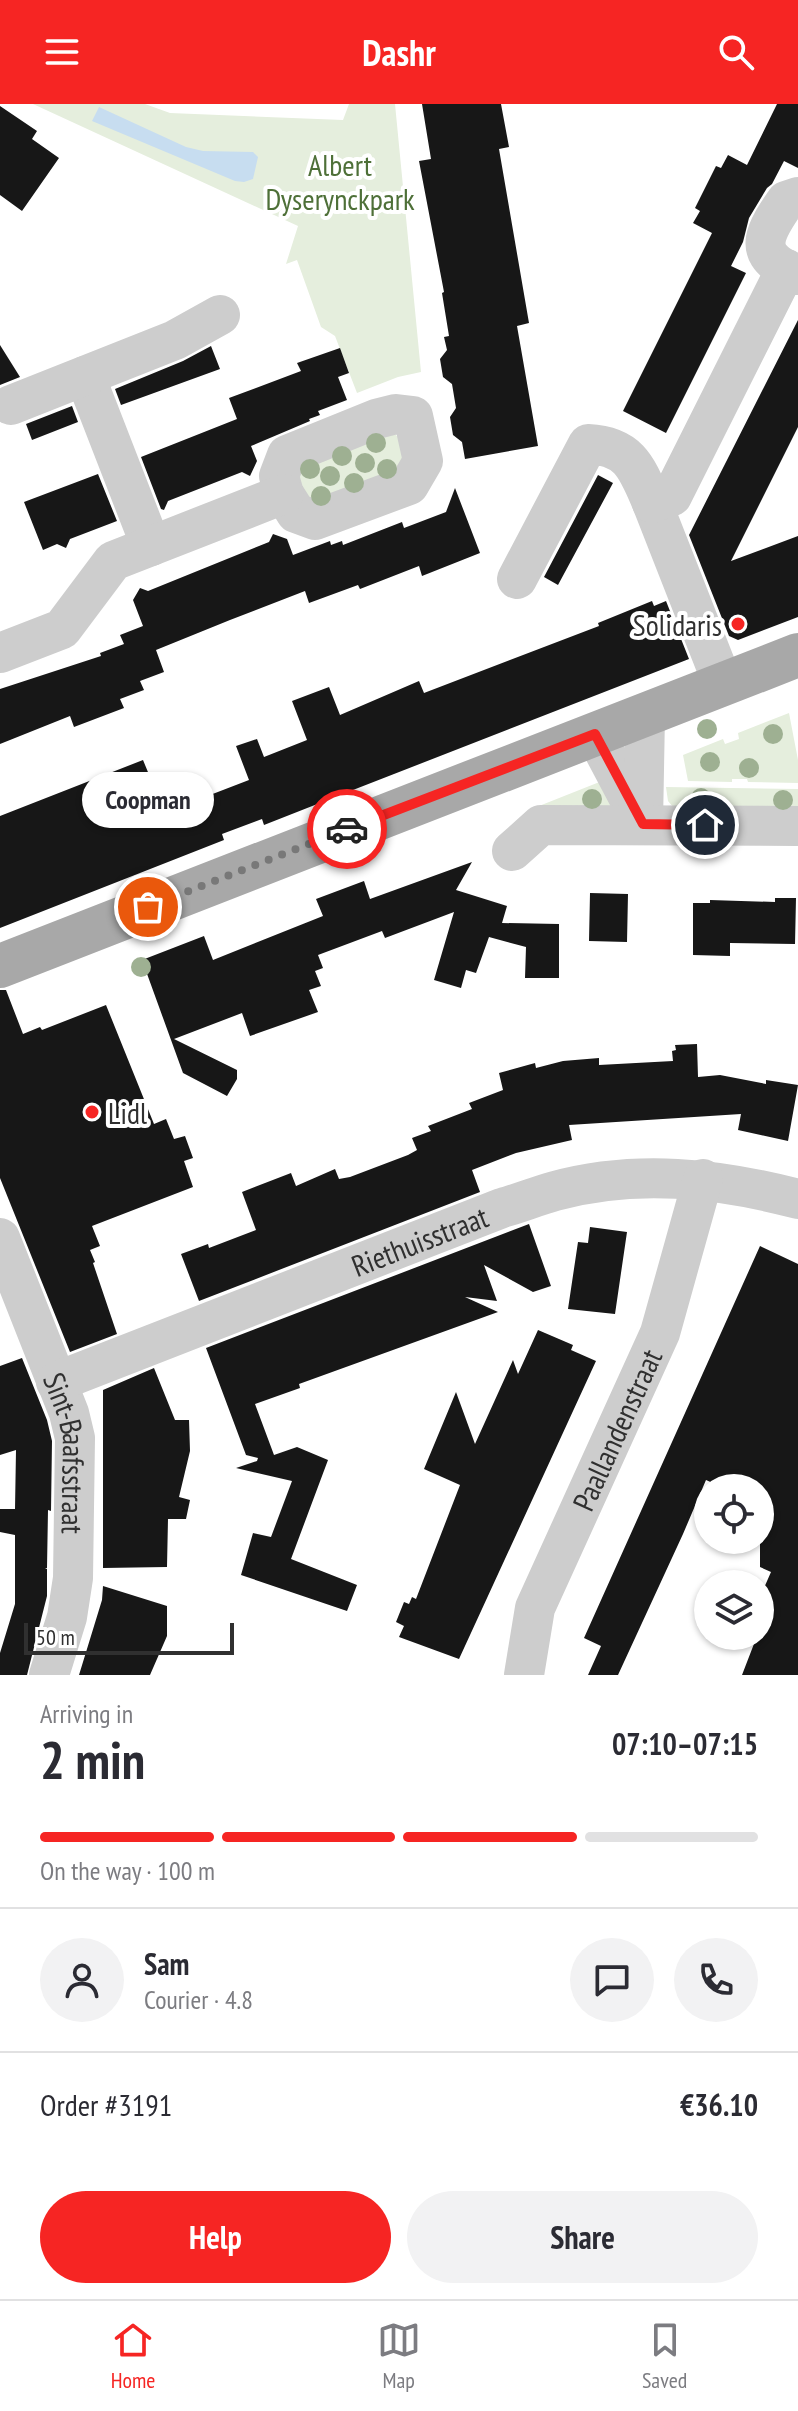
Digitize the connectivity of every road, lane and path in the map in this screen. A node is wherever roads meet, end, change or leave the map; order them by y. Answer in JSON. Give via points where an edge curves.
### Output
{"nodes":[{"id":1,"x":798,"y":197,"type":"edge"},
{"id":2,"x":792,"y":272,"type":"edge"},
{"id":3,"x":220,"y":315,"type":"dead end"},
{"id":4,"x":85,"y":376,"type":"junction"},
{"id":5,"x":11,"y":405,"type":"dead end"},
{"id":6,"x":284,"y":494,"type":"dead end"},
{"id":7,"x":652,"y":503,"type":"junction"},
{"id":8,"x":151,"y":546,"type":"junction"},
{"id":9,"x":517,"y":579,"type":"dead end"},
{"id":10,"x":0,"y":653,"type":"edge"},
{"id":11,"x":798,"y":655,"type":"edge"},
{"id":12,"x":723,"y":684,"type":"junction"},
{"id":13,"x":645,"y":715,"type":"junction"},
{"id":14,"x":595,"y":734,"type":"junction"},
{"id":15,"x":643,"y":824,"type":"junction"},
{"id":16,"x":798,"y":826,"type":"edge"},
{"id":17,"x":512,"y":851,"type":"dead end"},
{"id":18,"x":0,"y":966,"type":"edge"},
{"id":19,"x":703,"y":1179,"type":"junction"},
{"id":20,"x":798,"y":1199,"type":"edge"},
{"id":21,"x":0,"y":1238,"type":"edge"},
{"id":22,"x":56,"y":1382,"type":"junction"},
{"id":23,"x":49,"y":1675,"type":"edge"},
{"id":24,"x":524,"y":1675,"type":"edge"}],
"edges":[{"from":1,"to":2,"type":"street","via":[[786,201],[766,235],[773,262]]},
{"from":2,"to":7,"type":"street","via":[[672,496]]},
{"from":3,"to":4,"type":"street","via":[[175,340]]},
{"from":4,"to":5,"type":"street"},
{"from":4,"to":8,"type":"street"},
{"from":6,"to":8,"type":"street"},
{"from":7,"to":9,"type":"street","via":[[638,469],[625,454],[588,444]]},
{"from":7,"to":12,"type":"street"},
{"from":8,"to":10,"type":"street","via":[[113,561],[62,629]]},
{"from":11,"to":12,"type":"main road"},
{"from":12,"to":13,"type":"main road"},
{"from":13,"to":14,"type":"main road"},
{"from":13,"to":15,"type":"street"},
{"from":14,"to":15,"type":"street"},
{"from":14,"to":18,"type":"main road"},
{"from":15,"to":16,"type":"street"},
{"from":15,"to":17,"type":"street","via":[[541,825]]},
{"from":19,"to":20,"type":"street","name":"Riethuisstraat"},
{"from":19,"to":22,"type":"street","name":"Riethuisstraat","via":[[623,1180],[556,1190]]},
{"from":19,"to":24,"type":"street","name":"Paallandenstraat","via":[[660,1333],[535,1608]]},
{"from":21,"to":22,"type":"street","name":"Sint-Baafsstraat"},
{"from":22,"to":23,"type":"street","name":"Sint-Baafsstraat","via":[[75,1438],[73,1578]]}]}
